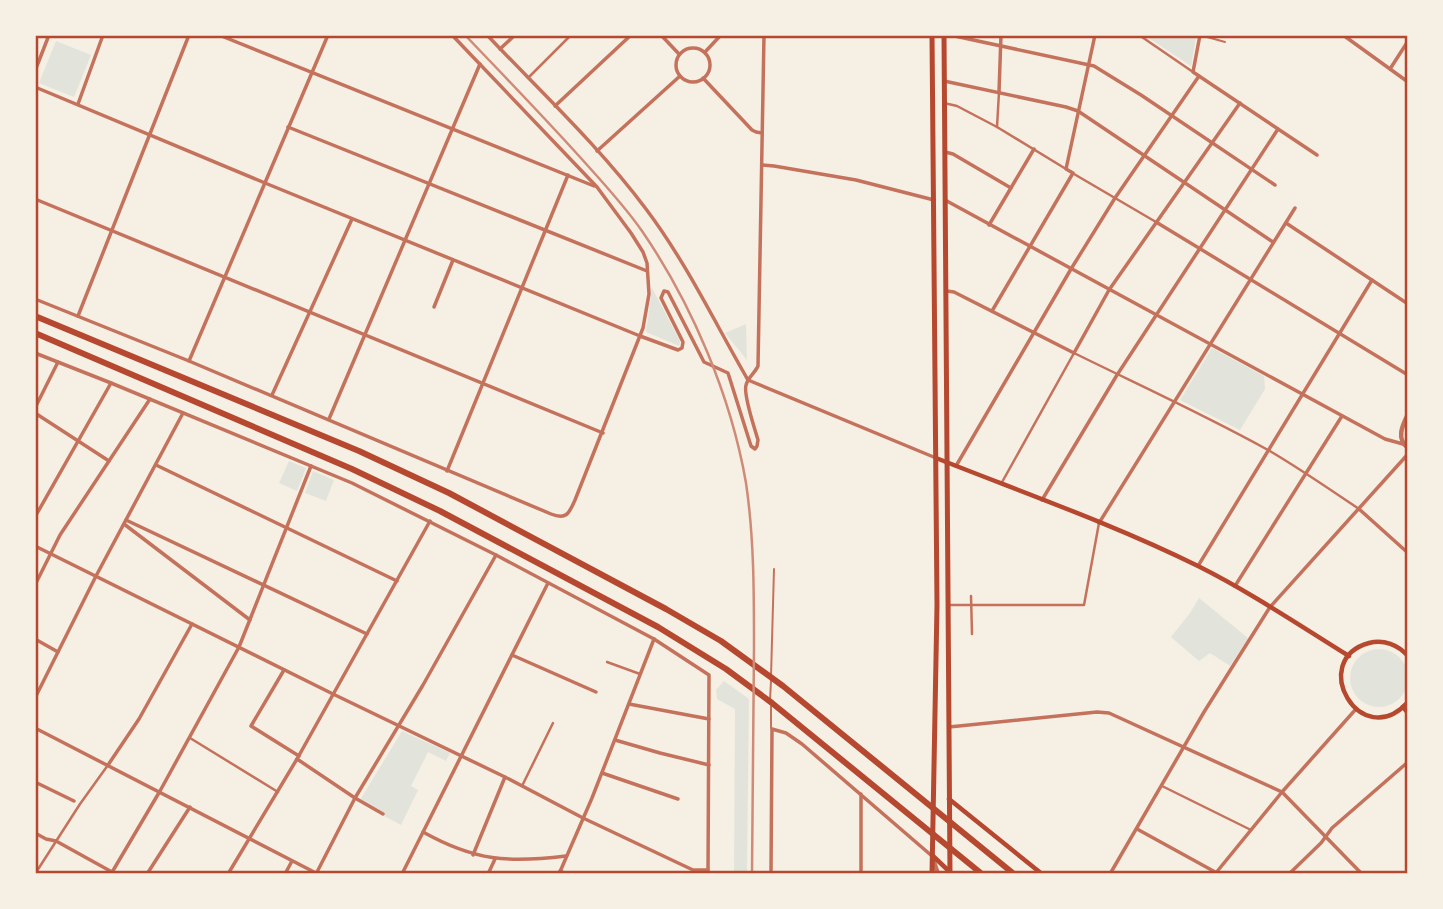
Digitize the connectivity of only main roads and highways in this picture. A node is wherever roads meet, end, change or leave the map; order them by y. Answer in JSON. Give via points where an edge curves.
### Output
{"nodes":[{"id":1,"x":932,"y":35,"type":"edge"},
{"id":2,"x":944,"y":35,"type":"edge"},
{"id":3,"x":35,"y":316,"type":"edge"},
{"id":4,"x":35,"y":333,"type":"edge"},
{"id":5,"x":936,"y":458,"type":"junction"},
{"id":6,"x":947,"y":463,"type":"junction"},
{"id":7,"x":1407,"y":652,"type":"edge"},
{"id":8,"x":1349,"y":656,"type":"junction"},
{"id":9,"x":1408,"y":702,"type":"edge"},
{"id":10,"x":1403,"y":707,"type":"junction"},
{"id":11,"x":1408,"y":713,"type":"edge"},
{"id":12,"x":949,"y":799,"type":"junction"},
{"id":13,"x":932,"y":856,"type":"junction"},
{"id":14,"x":950,"y":873,"type":"edge"},
{"id":15,"x":932,"y":874,"type":"edge"},
{"id":16,"x":982,"y":874,"type":"edge"},
{"id":17,"x":1014,"y":874,"type":"edge"},
{"id":18,"x":1042,"y":874,"type":"edge"}],
"edges":[{"from":1,"to":5,"type":"main road"},
{"from":2,"to":6,"type":"main road"},
{"from":3,"to":17,"type":"highway","via":[[359,451],[449,493],[666,609],[721,641],[783,686]]},
{"from":4,"to":16,"type":"highway","via":[[440,511],[658,627],[772,703]]},
{"from":5,"to":6,"type":"main road"},
{"from":5,"to":13,"type":"main road"},
{"from":6,"to":8,"type":"main road","via":[[1198,566]]},
{"from":6,"to":12,"type":"main road"},
{"from":7,"to":8,"type":"main road","via":[[1376,642]]},
{"from":8,"to":10,"type":"main road","via":[[1341,680],[1345,696],[1356,709],[1376,716]]},
{"from":9,"to":10,"type":"main road"},
{"from":10,"to":11,"type":"main road"},
{"from":12,"to":14,"type":"main road"},
{"from":12,"to":18,"type":"main road"},
{"from":13,"to":14,"type":"main road"},
{"from":13,"to":15,"type":"main road"}]}
